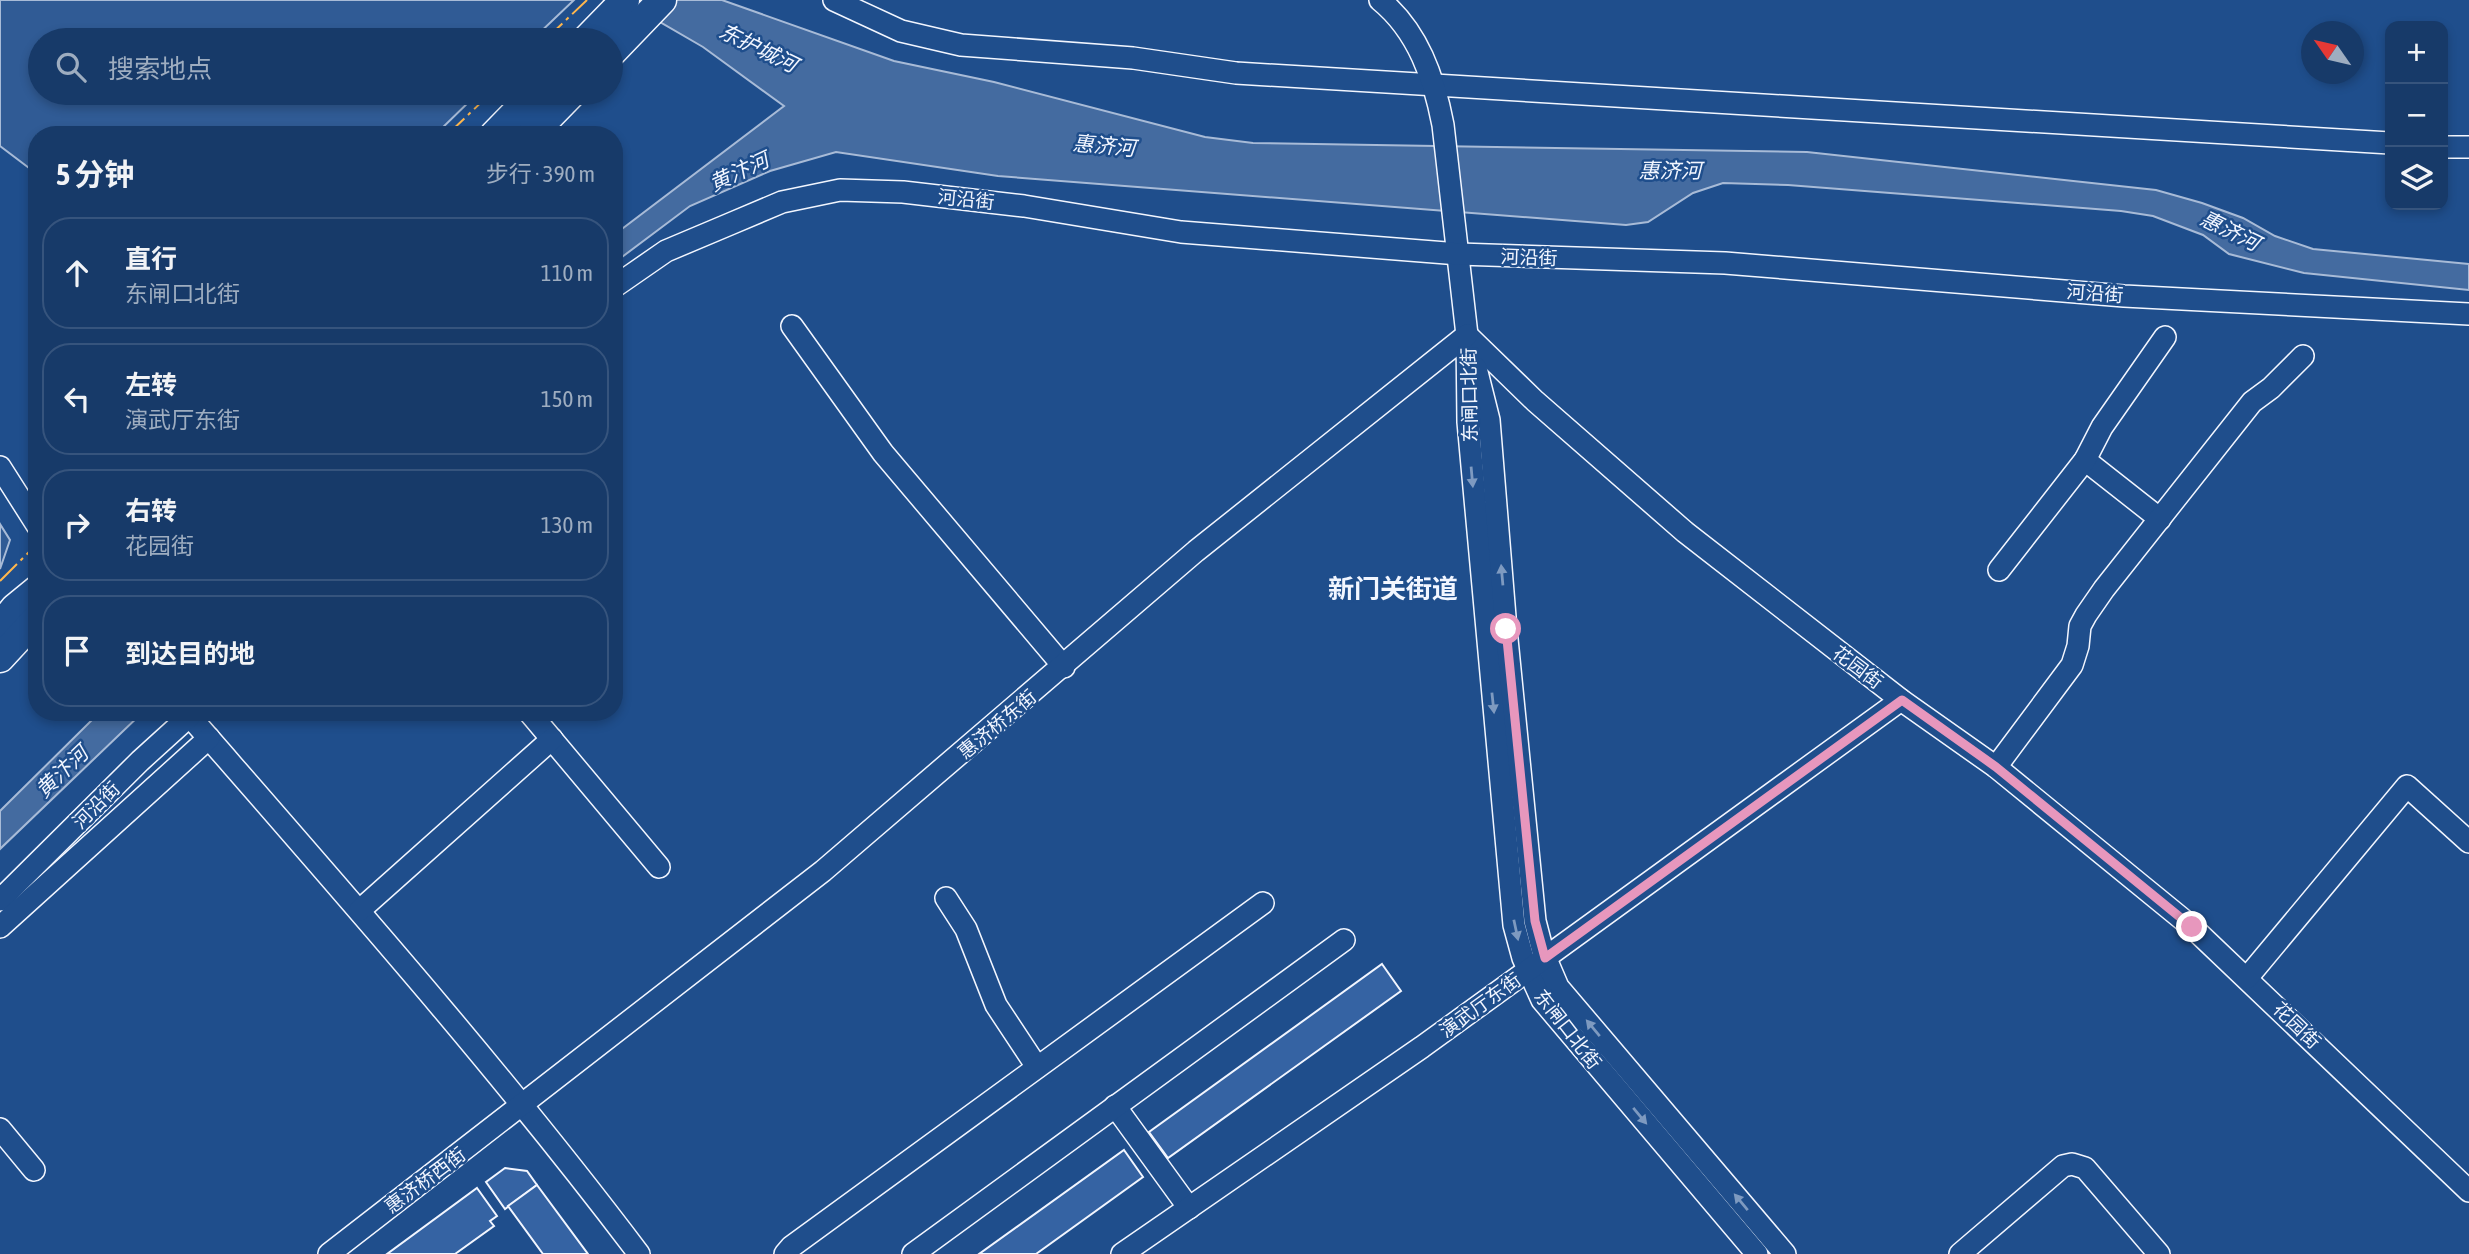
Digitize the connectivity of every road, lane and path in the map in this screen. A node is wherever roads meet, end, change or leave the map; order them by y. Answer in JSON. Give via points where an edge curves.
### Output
{"nodes":[{"id":1,"x":662,"y":0,"type":"edge"},
{"id":2,"x":834,"y":0,"type":"edge"},
{"id":3,"x":1380,"y":0,"type":"edge"},
{"id":4,"x":618,"y":7,"type":"edge"},
{"id":5,"x":598,"y":28,"type":"edge"},
{"id":6,"x":623,"y":40,"type":"edge"},
{"id":7,"x":1433,"y":85,"type":"junction"},
{"id":8,"x":523,"y":105,"type":"edge"},
{"id":9,"x":560,"y":105,"type":"edge"},
{"id":10,"x":503,"y":126,"type":"edge"},
{"id":11,"x":540,"y":126,"type":"edge"},
{"id":12,"x":2385,"y":143,"type":"edge"},
{"id":13,"x":2448,"y":147,"type":"edge"},
{"id":14,"x":2469,"y":147,"type":"edge"},
{"id":15,"x":1458,"y":247,"type":"junction"},
{"id":16,"x":623,"y":282,"type":"edge"},
{"id":17,"x":2469,"y":314,"type":"edge"},
{"id":18,"x":792,"y":326,"type":"dead end"},
{"id":19,"x":1467,"y":335,"type":"junction"},
{"id":20,"x":2165,"y":337,"type":"dead end"},
{"id":21,"x":2304,"y":356,"type":"dead end"},
{"id":22,"x":2085,"y":460,"type":"junction"},
{"id":23,"x":0,"y":467,"type":"edge"},
{"id":24,"x":28,"y":511,"type":"edge"},
{"id":25,"x":2160,"y":519,"type":"junction"},
{"id":26,"x":1999,"y":570,"type":"dead end"},
{"id":27,"x":28,"y":597,"type":"edge"},
{"id":28,"x":0,"y":626,"type":"edge"},
{"id":29,"x":28,"y":628,"type":"edge"},
{"id":30,"x":0,"y":658,"type":"edge"},
{"id":31,"x":1064,"y":667,"type":"junction"},
{"id":32,"x":1902,"y":700,"type":"junction"},
{"id":33,"x":183,"y":721,"type":"edge"},
{"id":34,"x":196,"y":721,"type":"edge"},
{"id":35,"x":537,"y":721,"type":"edge"},
{"id":36,"x":209,"y":738,"type":"junction"},
{"id":37,"x":552,"y":739,"type":"junction"},
{"id":38,"x":1996,"y":767,"type":"junction"},
{"id":39,"x":2469,"y":842,"type":"edge"},
{"id":40,"x":659,"y":867,"type":"dead end"},
{"id":41,"x":946,"y":898,"type":"dead end"},
{"id":42,"x":1263,"y":903,"type":"dead end"},
{"id":43,"x":360,"y":911,"type":"junction"},
{"id":44,"x":2,"y":914,"type":"edge"},
{"id":45,"x":1344,"y":940,"type":"dead end"},
{"id":46,"x":1545,"y":958,"type":"junction"},
{"id":47,"x":1528,"y":971,"type":"junction"},
{"id":48,"x":2247,"y":978,"type":"junction"},
{"id":49,"x":1037,"y":1067,"type":"junction"},
{"id":50,"x":522,"y":1106,"type":"junction"},
{"id":51,"x":1115,"y":1106,"type":"junction"},
{"id":52,"x":0,"y":1129,"type":"edge"},
{"id":53,"x":34,"y":1170,"type":"dead end"},
{"id":54,"x":2469,"y":1191,"type":"edge"},
{"id":55,"x":1189,"y":1208,"type":"junction"},
{"id":56,"x":329,"y":1254,"type":"edge"},
{"id":57,"x":639,"y":1254,"type":"edge"},
{"id":58,"x":785,"y":1254,"type":"edge"},
{"id":59,"x":913,"y":1254,"type":"edge"},
{"id":60,"x":1122,"y":1254,"type":"edge"},
{"id":61,"x":1757,"y":1254,"type":"edge"},
{"id":62,"x":1785,"y":1254,"type":"edge"},
{"id":63,"x":1960,"y":1254,"type":"edge"},
{"id":64,"x":2159,"y":1254,"type":"edge"}],
"edges":[{"from":1,"to":6,"type":"main road"},
{"from":2,"to":7,"type":"street","via":[[901,31],[961,45],[1133,58],[1236,73]]},
{"from":3,"to":7,"type":"street","via":[[1415,41]]},
{"from":4,"to":5,"type":"main road"},
{"from":7,"to":12,"type":"street"},
{"from":7,"to":15,"type":"street","via":[[1443,125]]},
{"from":8,"to":10,"type":"main road"},
{"from":9,"to":11,"type":"main road"},
{"from":13,"to":14,"type":"street"},
{"from":15,"to":16,"type":"street","name":"河沿街","via":[[1181,232],[1024,206],[840,190],[782,202],[666,251]]},
{"from":15,"to":17,"type":"street","name":"河沿街","via":[[1725,263],[2124,296]]},
{"from":15,"to":19,"type":"street"},
{"from":18,"to":31,"type":"street","via":[[883,453]]},
{"from":19,"to":31,"type":"street","name":"惠济桥东街","via":[[1196,551]]},
{"from":19,"to":32,"type":"street","name":"花园街","via":[[1685,532]]},
{"from":46,"to":19,"type":"street","name":"东闸口北街","one_way":true,"via":[[1535,921],[1489,420]]},
{"from":19,"to":47,"type":"street","name":"东闸口北街","one_way":true,"via":[[1468,422],[1487,644],[1514,925]]},
{"from":20,"to":22,"type":"street","via":[[2113,410]]},
{"from":21,"to":25,"type":"street","via":[[2252,402]]},
{"from":22,"to":25,"type":"street"},
{"from":22,"to":26,"type":"street"},
{"from":23,"to":24,"type":"street"},
{"from":25,"to":38,"type":"street","via":[[2086,615],[2072,665]]},
{"from":27,"to":28,"type":"main road"},
{"from":29,"to":30,"type":"main road"},
{"from":31,"to":50,"type":"street","name":"惠济桥东街","via":[[823,871]]},
{"from":32,"to":38,"type":"street","name":"花园街"},
{"from":32,"to":46,"type":"street","name":"演武厅东街"},
{"from":33,"to":44,"type":"street","name":"河沿街","via":[[140,761]]},
{"from":34,"to":36,"type":"street"},
{"from":35,"to":37,"type":"street"},
{"from":36,"to":43,"type":"street"},
{"from":36,"to":44,"type":"street"},
{"from":37,"to":40,"type":"street"},
{"from":37,"to":43,"type":"street"},
{"from":38,"to":48,"type":"street","name":"花园街","via":[[2192,927]]},
{"from":39,"to":48,"type":"street","via":[[2407,786]]},
{"from":41,"to":49,"type":"street","via":[[966,929],[996,1005]]},
{"from":42,"to":49,"type":"street"},
{"from":43,"to":50,"type":"street"},
{"from":45,"to":51,"type":"street"},
{"from":46,"to":47,"type":"street","name":"演武厅东街"},
{"from":62,"to":46,"type":"street","name":"东闸口北街","one_way":true,"via":[[1558,987]]},
{"from":47,"to":55,"type":"street","name":"演武厅东街"},
{"from":47,"to":61,"type":"street","name":"东闸口北街","one_way":true,"via":[[1542,1000]]},
{"from":48,"to":54,"type":"street","name":"花园街"},
{"from":49,"to":58,"type":"street"},
{"from":50,"to":56,"type":"street","name":"惠济桥西街"},
{"from":50,"to":57,"type":"street"},
{"from":51,"to":55,"type":"street"},
{"from":51,"to":59,"type":"street"},
{"from":52,"to":53,"type":"street"},
{"from":55,"to":60,"type":"street","name":"演武厅东街"},
{"from":63,"to":64,"type":"street","via":[[2063,1166],[2072,1164],[2085,1168]]}]}
